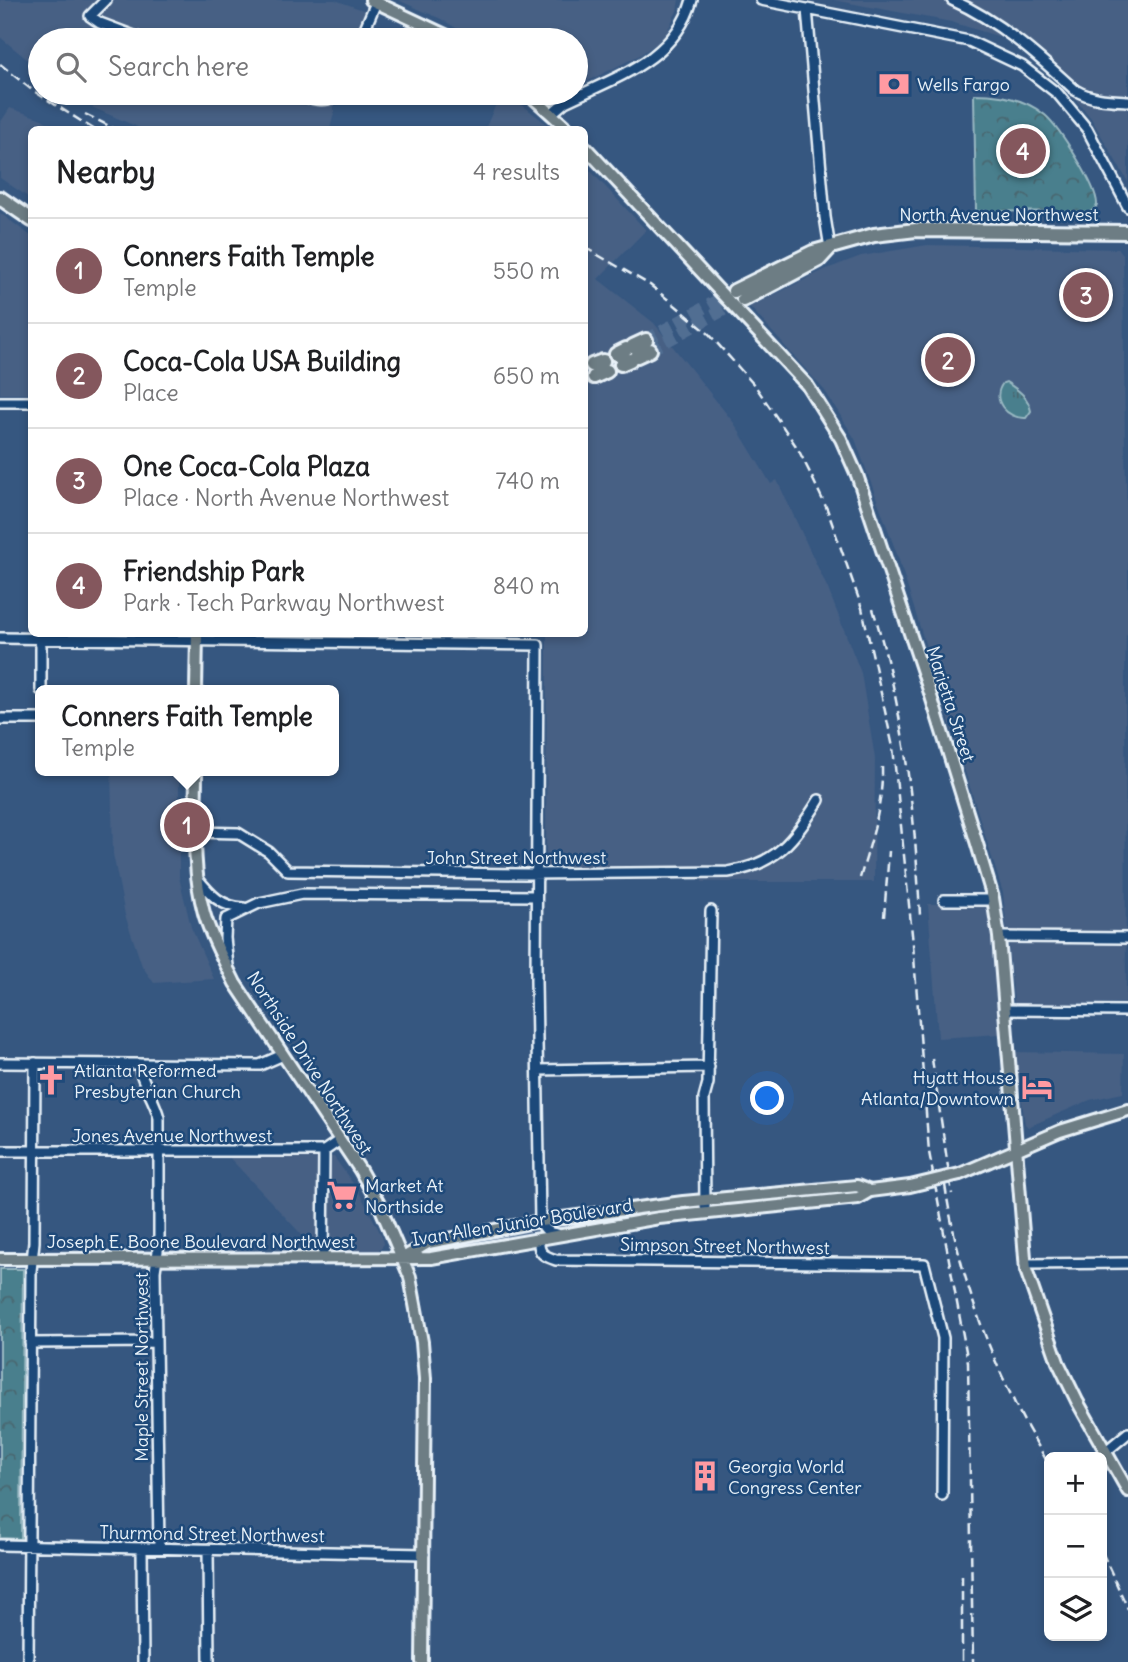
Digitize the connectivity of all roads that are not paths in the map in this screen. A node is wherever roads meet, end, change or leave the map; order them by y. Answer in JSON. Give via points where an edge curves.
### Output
{"nodes":[{"id":1,"x":106,"y":0,"type":"edge"},
{"id":2,"x":692,"y":0,"type":"edge"},
{"id":3,"x":761,"y":0,"type":"edge"},
{"id":4,"x":952,"y":0,"type":"edge"},
{"id":5,"x":374,"y":1,"type":"edge"},
{"id":6,"x":807,"y":9,"type":"junction"},
{"id":7,"x":113,"y":28,"type":"edge"},
{"id":8,"x":364,"y":28,"type":"edge"},
{"id":9,"x":431,"y":28,"type":"edge"},
{"id":10,"x":588,"y":90,"type":"edge"},
{"id":11,"x":1128,"y":101,"type":"edge"},
{"id":12,"x":542,"y":105,"type":"edge"},
{"id":13,"x":561,"y":105,"type":"edge"},
{"id":14,"x":552,"y":113,"type":"junction"},
{"id":15,"x":565,"y":126,"type":"edge"},
{"id":16,"x":588,"y":150,"type":"edge"},
{"id":17,"x":0,"y":198,"type":"edge"},
{"id":18,"x":1128,"y":207,"type":"edge"},
{"id":19,"x":28,"y":217,"type":"edge"},
{"id":20,"x":1128,"y":232,"type":"edge"},
{"id":21,"x":830,"y":248,"type":"junction"},
{"id":22,"x":738,"y":301,"type":"junction"},
{"id":23,"x":648,"y":345,"type":"tunnel mouth"},
{"id":24,"x":627,"y":355,"type":"dead end"},
{"id":25,"x":0,"y":402,"type":"edge"},
{"id":26,"x":28,"y":402,"type":"edge"},
{"id":27,"x":28,"y":637,"type":"edge"},
{"id":28,"x":38,"y":637,"type":"edge"},
{"id":29,"x":197,"y":637,"type":"edge"},
{"id":30,"x":0,"y":638,"type":"edge"},
{"id":31,"x":372,"y":638,"type":"edge"},
{"id":32,"x":41,"y":685,"type":"edge"},
{"id":33,"x":196,"y":685,"type":"edge"},
{"id":34,"x":0,"y":719,"type":"edge"},
{"id":35,"x":35,"y":719,"type":"edge"},
{"id":36,"x":196,"y":776,"type":"edge"},
{"id":37,"x":818,"y":800,"type":"dead end"},
{"id":38,"x":195,"y":832,"type":"junction"},
{"id":39,"x":537,"y":873,"type":"junction"},
{"id":40,"x":197,"y":878,"type":"junction"},
{"id":41,"x":536,"y":896,"type":"junction"},
{"id":42,"x":944,"y":900,"type":"dead end"},
{"id":43,"x":993,"y":900,"type":"junction"},
{"id":44,"x":246,"y":908,"type":"junction"},
{"id":45,"x":711,"y":912,"type":"dead end"},
{"id":46,"x":999,"y":937,"type":"junction"},
{"id":47,"x":1128,"y":937,"type":"edge"},
{"id":48,"x":228,"y":969,"type":"junction"},
{"id":49,"x":1004,"y":1010,"type":"junction"},
{"id":50,"x":1128,"y":1011,"type":"edge"},
{"id":51,"x":283,"y":1055,"type":"junction"},
{"id":52,"x":0,"y":1063,"type":"edge"},
{"id":53,"x":35,"y":1063,"type":"junction"},
{"id":54,"x":138,"y":1064,"type":"junction"},
{"id":55,"x":709,"y":1067,"type":"junction"},
{"id":56,"x":538,"y":1070,"type":"junction"},
{"id":57,"x":1128,"y":1110,"type":"edge"},
{"id":58,"x":340,"y":1140,"type":"junction"},
{"id":59,"x":0,"y":1151,"type":"edge"},
{"id":60,"x":34,"y":1151,"type":"junction"},
{"id":61,"x":160,"y":1151,"type":"junction"},
{"id":62,"x":1016,"y":1151,"type":"junction"},
{"id":63,"x":324,"y":1152,"type":"junction"},
{"id":64,"x":870,"y":1191,"type":"junction"},
{"id":65,"x":705,"y":1200,"type":"junction"},
{"id":66,"x":706,"y":1213,"type":"junction"},
{"id":67,"x":540,"y":1221,"type":"junction"},
{"id":68,"x":569,"y":1234,"type":"junction"},
{"id":69,"x":539,"y":1240,"type":"junction"},
{"id":70,"x":0,"y":1259,"type":"edge"},
{"id":71,"x":32,"y":1259,"type":"junction"},
{"id":72,"x":157,"y":1259,"type":"junction"},
{"id":73,"x":323,"y":1259,"type":"junction"},
{"id":74,"x":402,"y":1259,"type":"junction"},
{"id":75,"x":1128,"y":1263,"type":"edge"},
{"id":76,"x":1025,"y":1264,"type":"junction"},
{"id":77,"x":156,"y":1342,"type":"junction"},
{"id":78,"x":30,"y":1343,"type":"junction"},
{"id":79,"x":1128,"y":1433,"type":"edge"},
{"id":80,"x":1105,"y":1451,"type":"junction"},
{"id":81,"x":1128,"y":1491,"type":"edge"},
{"id":82,"x":942,"y":1495,"type":"dead end"},
{"id":83,"x":0,"y":1545,"type":"edge"},
{"id":84,"x":28,"y":1545,"type":"junction"},
{"id":85,"x":142,"y":1548,"type":"junction"},
{"id":86,"x":159,"y":1548,"type":"junction"},
{"id":87,"x":208,"y":1549,"type":"junction"},
{"id":88,"x":424,"y":1555,"type":"junction"},
{"id":89,"x":28,"y":1662,"type":"edge"},
{"id":90,"x":143,"y":1662,"type":"edge"},
{"id":91,"x":209,"y":1662,"type":"edge"},
{"id":92,"x":422,"y":1662,"type":"edge"}],
"edges":[{"from":1,"to":7,"type":"street","via":[[90,16]]},
{"from":2,"to":10,"type":"street","via":[[684,24],[660,52]]},
{"from":3,"to":6,"type":"street"},
{"from":4,"to":11,"type":"street","via":[[1026,45],[1075,90],[1095,99]]},
{"from":5,"to":8,"type":"street"},
{"from":5,"to":9,"type":"main road"},
{"from":6,"to":18,"type":"street","via":[[969,41],[1022,66],[1058,94],[1087,129]]},
{"from":6,"to":21,"type":"street"},
{"from":12,"to":14,"type":"main road"},
{"from":13,"to":14,"type":"street"},
{"from":14,"to":15,"type":"main road"},
{"from":16,"to":22,"type":"main road","name":"Marietta Street"},
{"from":17,"to":19,"type":"highway"},
{"from":20,"to":21,"type":"highway","name":"North Avenue Northwest","via":[[916,230]]},
{"from":21,"to":22,"type":"highway","name":"North Avenue Northwest","via":[[788,262]]},
{"from":22,"to":43,"type":"main road","name":"Marietta Street","via":[[825,411],[849,457],[930,693]]},
{"from":23,"to":24,"type":"highway"},
{"from":25,"to":26,"type":"street"},
{"from":27,"to":30,"type":"street"},
{"from":28,"to":32,"type":"street"},
{"from":29,"to":31,"type":"street"},
{"from":29,"to":33,"type":"main road"},
{"from":31,"to":39,"type":"street","via":[[538,645]]},
{"from":34,"to":35,"type":"street"},
{"from":36,"to":38,"type":"main road","name":"Northside Drive Northwest"},
{"from":37,"to":39,"type":"street","name":"John Street Northwest","via":[[789,843],[747,869]]},
{"from":38,"to":39,"type":"street","name":"John Street Northwest","via":[[238,834],[269,852],[288,871]]},
{"from":38,"to":40,"type":"main road","name":"Northside Drive Northwest"},
{"from":39,"to":41,"type":"street"},
{"from":40,"to":44,"type":"street","via":[[217,901]]},
{"from":40,"to":48,"type":"main road","name":"Northside Drive Northwest","via":[[210,932]]},
{"from":41,"to":44,"type":"street","via":[[302,894]]},
{"from":41,"to":56,"type":"street"},
{"from":42,"to":43,"type":"street"},
{"from":43,"to":46,"type":"main road","name":"Marietta Street"},
{"from":44,"to":48,"type":"street","via":[[226,919],[224,925]]},
{"from":45,"to":55,"type":"street"},
{"from":46,"to":47,"type":"street"},
{"from":46,"to":49,"type":"main road","name":"Marietta Street"},
{"from":48,"to":51,"type":"main road","name":"Northside Drive Northwest"},
{"from":49,"to":50,"type":"street"},
{"from":49,"to":62,"type":"main road","name":"Marietta Street"},
{"from":51,"to":54,"type":"street","via":[[260,1065]]},
{"from":51,"to":58,"type":"main road","name":"Northside Drive Northwest"},
{"from":52,"to":53,"type":"street"},
{"from":53,"to":54,"type":"street"},
{"from":53,"to":60,"type":"street"},
{"from":54,"to":61,"type":"street","name":"Maple Street Northwest","via":[[157,1105]]},
{"from":55,"to":56,"type":"street"},
{"from":55,"to":65,"type":"street","via":[[704,1098]]},
{"from":56,"to":67,"type":"street"},
{"from":57,"to":62,"type":"main road","name":"Ivan Allen Junior Boulevard","via":[[1060,1131]]},
{"from":58,"to":63,"type":"street"},
{"from":58,"to":74,"type":"main road","name":"Northside Drive Northwest","via":[[372,1191]]},
{"from":59,"to":60,"type":"street","name":"Jones Avenue Northwest"},
{"from":60,"to":61,"type":"street","name":"Jones Avenue Northwest"},
{"from":60,"to":71,"type":"street"},
{"from":61,"to":63,"type":"street","name":"Jones Avenue Northwest"},
{"from":61,"to":72,"type":"street","name":"Maple Street Northwest"},
{"from":62,"to":64,"type":"main road","name":"Ivan Allen Junior Boulevard","bridge":true,"via":[[961,1174]]},
{"from":62,"to":76,"type":"main road","name":"Marietta Street"},
{"from":63,"to":73,"type":"street"},
{"from":64,"to":65,"type":"main road","name":"Ivan Allen Junior Boulevard","via":[[857,1186]]},
{"from":64,"to":66,"type":"main road","name":"Ivan Allen Junior Boulevard","via":[[858,1198]]},
{"from":65,"to":66,"type":"street"},
{"from":65,"to":67,"type":"main road","name":"Ivan Allen Junior Boulevard"},
{"from":66,"to":68,"type":"main road","name":"Ivan Allen Junior Boulevard"},
{"from":67,"to":68,"type":"street","via":[[551,1234]]},
{"from":67,"to":74,"type":"main road","name":"Ivan Allen Junior Boulevard","via":[[428,1242]]},
{"from":68,"to":69,"type":"main road","name":"Ivan Allen Junior Boulevard"},
{"from":69,"to":74,"type":"main road","name":"Ivan Allen Junior Boulevard"},
{"from":69,"to":82,"type":"street","name":"Simpson Street Northwest","via":[[542,1255],[556,1260],[924,1264],[943,1338]]},
{"from":70,"to":71,"type":"main road","name":"Joseph E. Boone Boulevard Northwest"},
{"from":71,"to":72,"type":"main road","name":"Joseph E. Boone Boulevard Northwest"},
{"from":71,"to":78,"type":"street"},
{"from":72,"to":73,"type":"main road","name":"Joseph E. Boone Boulevard Northwest"},
{"from":72,"to":77,"type":"street","name":"Maple Street Northwest"},
{"from":73,"to":74,"type":"main road","name":"Joseph E. Boone Boulevard Northwest"},
{"from":74,"to":88,"type":"main road","name":"Northside Drive Northwest","via":[[410,1277],[425,1379]]},
{"from":75,"to":76,"type":"street"},
{"from":76,"to":80,"type":"main road","name":"Marietta Street","via":[[1058,1362]]},
{"from":77,"to":78,"type":"street"},
{"from":77,"to":86,"type":"street","name":"Maple Street Northwest"},
{"from":78,"to":84,"type":"street"},
{"from":79,"to":80,"type":"street"},
{"from":80,"to":81,"type":"main road","name":"Marietta Street"},
{"from":83,"to":84,"type":"street","name":"Thurmond Street Northwest"},
{"from":84,"to":85,"type":"street","name":"Thurmond Street Northwest"},
{"from":84,"to":89,"type":"street"},
{"from":85,"to":86,"type":"street","name":"Thurmond Street Northwest"},
{"from":85,"to":90,"type":"street"},
{"from":86,"to":87,"type":"street","name":"Thurmond Street Northwest"},
{"from":87,"to":88,"type":"street","name":"Thurmond Street Northwest"},
{"from":87,"to":91,"type":"street"},
{"from":88,"to":92,"type":"main road","name":"Northside Drive Northwest"}]}
